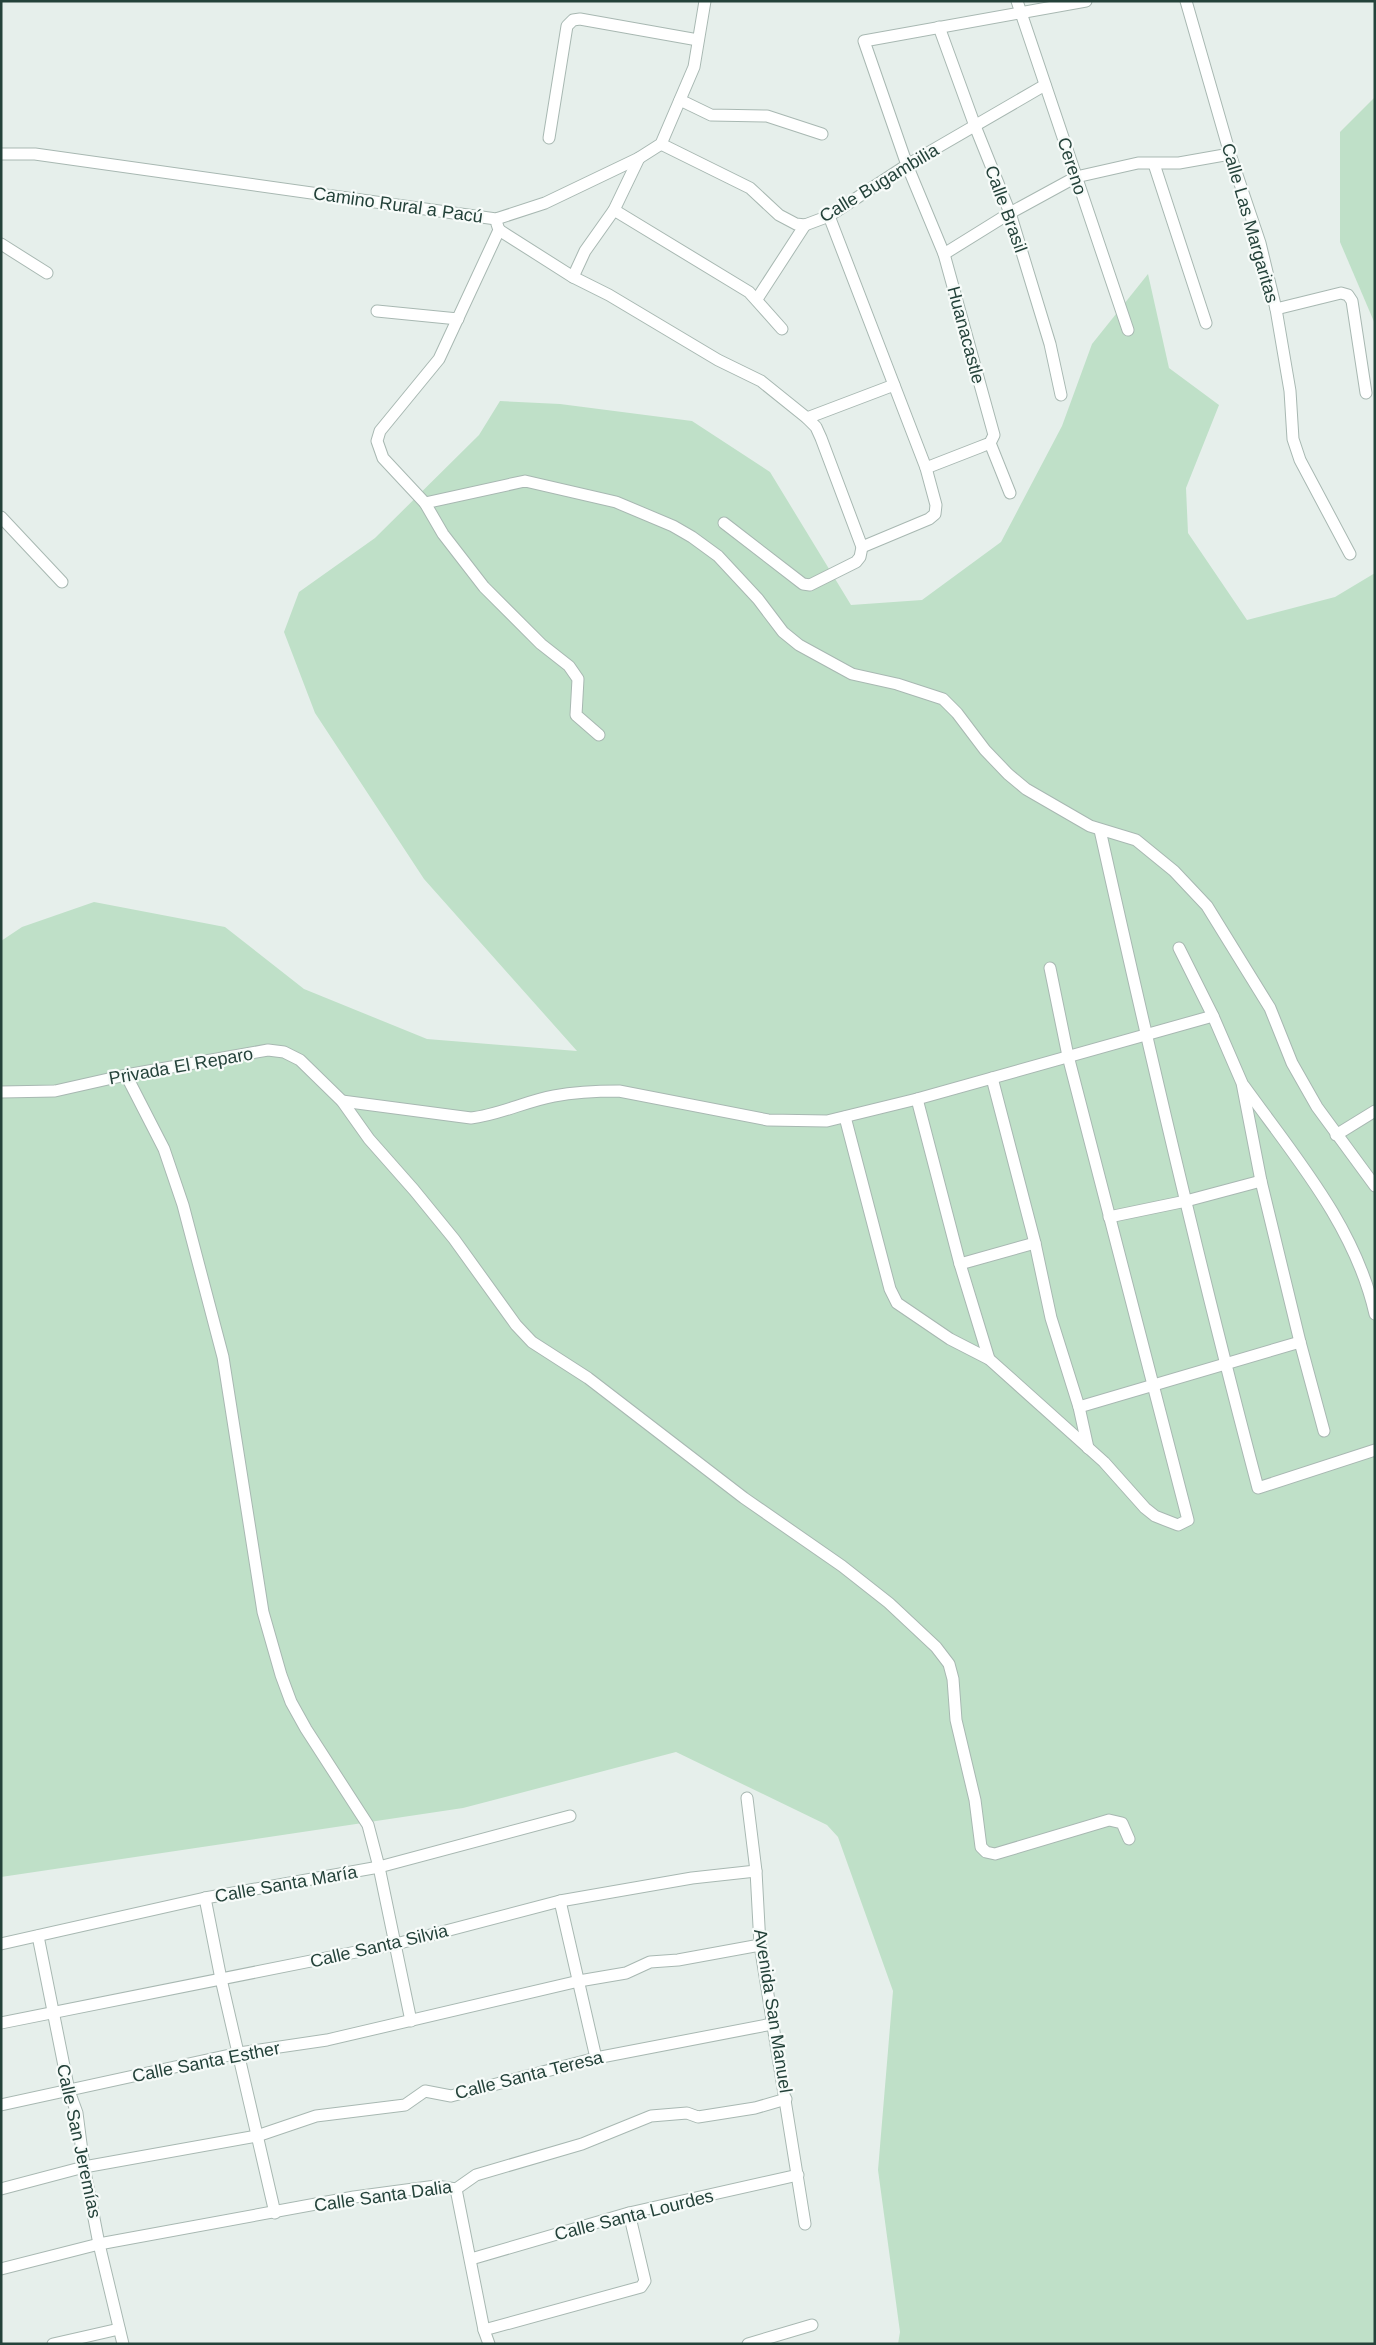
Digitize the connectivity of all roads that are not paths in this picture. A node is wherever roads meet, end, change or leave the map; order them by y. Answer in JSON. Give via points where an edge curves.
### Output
{"nodes":[{"id":1,"x":705,"y":1,"type":"edge"},
{"id":2,"x":1086,"y":1,"type":"edge"},
{"id":3,"x":1186,"y":1,"type":"edge"},
{"id":4,"x":1019,"y":6,"type":"edge"},
{"id":5,"x":939,"y":27,"type":"junction"},
{"id":6,"x":698,"y":40,"type":"junction"},
{"id":7,"x":1045,"y":85,"type":"junction"},
{"id":8,"x":680,"y":100,"type":"junction"},
{"id":9,"x":975,"y":126,"type":"junction"},
{"id":10,"x":822,"y":134,"type":"dead end"},
{"id":11,"x":549,"y":138,"type":"dead end"},
{"id":12,"x":662,"y":144,"type":"junction"},
{"id":13,"x":2,"y":154,"type":"edge"},
{"id":14,"x":1230,"y":154,"type":"junction"},
{"id":15,"x":639,"y":158,"type":"junction"},
{"id":16,"x":1154,"y":164,"type":"junction"},
{"id":17,"x":907,"y":165,"type":"junction"},
{"id":18,"x":1076,"y":177,"type":"junction"},
{"id":19,"x":614,"y":210,"type":"junction"},
{"id":20,"x":1010,"y":213,"type":"junction"},
{"id":21,"x":829,"y":216,"type":"junction"},
{"id":22,"x":497,"y":224,"type":"junction"},
{"id":23,"x":805,"y":225,"type":"junction"},
{"id":24,"x":1,"y":244,"type":"edge"},
{"id":25,"x":944,"y":254,"type":"junction"},
{"id":26,"x":47,"y":273,"type":"dead end"},
{"id":27,"x":572,"y":277,"type":"junction"},
{"id":28,"x":757,"y":299,"type":"junction"},
{"id":29,"x":1276,"y":309,"type":"junction"},
{"id":30,"x":376,"y":311,"type":"dead end"},
{"id":31,"x":458,"y":319,"type":"junction"},
{"id":32,"x":1206,"y":323,"type":"dead end"},
{"id":33,"x":782,"y":329,"type":"dead end"},
{"id":34,"x":1128,"y":330,"type":"dead end"},
{"id":35,"x":894,"y":385,"type":"junction"},
{"id":36,"x":1366,"y":393,"type":"dead end"},
{"id":37,"x":1061,"y":395,"type":"dead end"},
{"id":38,"x":807,"y":418,"type":"junction"},
{"id":39,"x":990,"y":443,"type":"junction"},
{"id":40,"x":926,"y":468,"type":"junction"},
{"id":41,"x":1010,"y":493,"type":"dead end"},
{"id":42,"x":425,"y":504,"type":"junction"},
{"id":43,"x":1,"y":517,"type":"edge"},
{"id":44,"x":724,"y":523,"type":"dead end"},
{"id":45,"x":862,"y":547,"type":"junction"},
{"id":46,"x":1350,"y":554,"type":"dead end"},
{"id":47,"x":62,"y":582,"type":"dead end"},
{"id":48,"x":599,"y":735,"type":"dead end"},
{"id":49,"x":1100,"y":830,"type":"junction"},
{"id":50,"x":1179,"y":948,"type":"dead end"},
{"id":51,"x":1050,"y":968,"type":"dead end"},
{"id":52,"x":1213,"y":1016,"type":"junction"},
{"id":53,"x":1146,"y":1036,"type":"junction"},
{"id":54,"x":1068,"y":1056,"type":"junction"},
{"id":55,"x":126,"y":1075,"type":"junction"},
{"id":56,"x":992,"y":1078,"type":"junction"},
{"id":57,"x":1242,"y":1083,"type":"junction"},
{"id":58,"x":1,"y":1092,"type":"edge"},
{"id":59,"x":917,"y":1099,"type":"junction"},
{"id":60,"x":342,"y":1101,"type":"junction"},
{"id":61,"x":1375,"y":1111,"type":"edge"},
{"id":62,"x":845,"y":1118,"type":"junction"},
{"id":63,"x":1336,"y":1135,"type":"junction"},
{"id":64,"x":1261,"y":1181,"type":"junction"},
{"id":65,"x":1375,"y":1186,"type":"edge"},
{"id":66,"x":1186,"y":1201,"type":"junction"},
{"id":67,"x":1108,"y":1217,"type":"junction"},
{"id":68,"x":1035,"y":1243,"type":"junction"},
{"id":69,"x":960,"y":1264,"type":"junction"},
{"id":70,"x":1375,"y":1314,"type":"edge"},
{"id":71,"x":1300,"y":1342,"type":"junction"},
{"id":72,"x":989,"y":1359,"type":"junction"},
{"id":73,"x":1226,"y":1365,"type":"junction"},
{"id":74,"x":1152,"y":1386,"type":"junction"},
{"id":75,"x":1079,"y":1407,"type":"junction"},
{"id":76,"x":1324,"y":1430,"type":"dead end"},
{"id":77,"x":1088,"y":1448,"type":"junction"},
{"id":78,"x":1375,"y":1450,"type":"edge"},
{"id":79,"x":747,"y":1798,"type":"dead end"},
{"id":80,"x":570,"y":1816,"type":"dead end"},
{"id":81,"x":1129,"y":1839,"type":"dead end"},
{"id":82,"x":379,"y":1867,"type":"junction"},
{"id":83,"x":756,"y":1871,"type":"junction"},
{"id":84,"x":204,"y":1898,"type":"junction"},
{"id":85,"x":560,"y":1901,"type":"junction"},
{"id":86,"x":38,"y":1936,"type":"junction"},
{"id":87,"x":1,"y":1944,"type":"edge"},
{"id":88,"x":396,"y":1944,"type":"junction"},
{"id":89,"x":760,"y":1945,"type":"junction"},
{"id":90,"x":221,"y":1979,"type":"junction"},
{"id":91,"x":579,"y":1981,"type":"junction"},
{"id":92,"x":52,"y":2013,"type":"junction"},
{"id":93,"x":411,"y":2021,"type":"junction"},
{"id":94,"x":1,"y":2023,"type":"edge"},
{"id":95,"x":772,"y":2024,"type":"junction"},
{"id":96,"x":239,"y":2053,"type":"junction"},
{"id":97,"x":596,"y":2058,"type":"junction"},
{"id":98,"x":69,"y":2091,"type":"junction"},
{"id":99,"x":786,"y":2100,"type":"junction"},
{"id":100,"x":1,"y":2105,"type":"edge"},
{"id":101,"x":256,"y":2136,"type":"junction"},
{"id":102,"x":84,"y":2167,"type":"junction"},
{"id":103,"x":798,"y":2175,"type":"junction"},
{"id":104,"x":1,"y":2189,"type":"edge"},
{"id":105,"x":456,"y":2189,"type":"junction"},
{"id":106,"x":275,"y":2213,"type":"junction"},
{"id":107,"x":629,"y":2213,"type":"junction"},
{"id":108,"x":805,"y":2224,"type":"dead end"},
{"id":109,"x":99,"y":2244,"type":"junction"},
{"id":110,"x":471,"y":2259,"type":"junction"},
{"id":111,"x":1,"y":2269,"type":"edge"},
{"id":112,"x":812,"y":2325,"type":"dead end"},
{"id":113,"x":119,"y":2329,"type":"junction"},
{"id":114,"x":484,"y":2330,"type":"junction"},
{"id":115,"x":53,"y":2344,"type":"edge"},
{"id":116,"x":123,"y":2344,"type":"edge"},
{"id":117,"x":489,"y":2344,"type":"edge"},
{"id":118,"x":748,"y":2344,"type":"edge"}],
"edges":[{"from":1,"to":6,"type":"street"},
{"from":2,"to":4,"type":"street"},
{"from":3,"to":14,"type":"street","name":"Calle Las Margaritas"},
{"from":4,"to":5,"type":"street"},
{"from":4,"to":7,"type":"street","name":"Cereno"},
{"from":5,"to":9,"type":"street","name":"Calle Brasil"},
{"from":5,"to":17,"type":"street","name":"Huanacastle","via":[[864,41]]},
{"from":6,"to":8,"type":"street","via":[[694,67]]},
{"from":6,"to":11,"type":"street","via":[[572,20],[567,26]]},
{"from":7,"to":9,"type":"street","name":"Calle Bugambilia"},
{"from":7,"to":18,"type":"street","name":"Cereno"},
{"from":8,"to":10,"type":"street","via":[[711,114],[767,116]]},
{"from":8,"to":12,"type":"street"},
{"from":9,"to":17,"type":"street","name":"Calle Bugambilia"},
{"from":9,"to":20,"type":"street","name":"Calle Brasil"},
{"from":12,"to":15,"type":"street","name":"Camino Rural a Pacú"},
{"from":12,"to":23,"type":"street","name":"Calle Bugambilia","via":[[750,188],[779,215]]},
{"from":13,"to":22,"type":"street","name":"Camino Rural a Pacú","via":[[35,154]]},
{"from":14,"to":16,"type":"street"},
{"from":14,"to":29,"type":"street","name":"Calle Las Margaritas","via":[[1260,243]]},
{"from":15,"to":19,"type":"street"},
{"from":15,"to":22,"type":"street","name":"Camino Rural a Pacú"},
{"from":16,"to":18,"type":"street","via":[[1138,163]]},
{"from":16,"to":32,"type":"street"},
{"from":17,"to":21,"type":"street","name":"Calle Bugambilia"},
{"from":17,"to":25,"type":"street","name":"Huanacastle"},
{"from":18,"to":20,"type":"street"},
{"from":18,"to":34,"type":"street","name":"Cereno"},
{"from":19,"to":27,"type":"street","via":[[585,251]]},
{"from":19,"to":28,"type":"street"},
{"from":20,"to":25,"type":"street"},
{"from":20,"to":37,"type":"street","name":"Calle Brasil","via":[[1050,344]]},
{"from":21,"to":23,"type":"street","name":"Calle Bugambilia"},
{"from":21,"to":35,"type":"street"},
{"from":22,"to":27,"type":"street"},
{"from":22,"to":31,"type":"street"},
{"from":23,"to":28,"type":"street"},
{"from":24,"to":26,"type":"street"},
{"from":25,"to":39,"type":"street","name":"Huanacastle","via":[[994,435]]},
{"from":27,"to":38,"type":"street","via":[[760,381]]},
{"from":28,"to":33,"type":"street"},
{"from":29,"to":36,"type":"street","via":[[1341,293],[1348,295],[1352,301]]},
{"from":29,"to":46,"type":"street","name":"Calle Las Margaritas","via":[[1290,391],[1292,439]]},
{"from":30,"to":31,"type":"street"},
{"from":31,"to":42,"type":"street","via":[[434,368],[377,437],[383,458]]},
{"from":35,"to":38,"type":"street"},
{"from":35,"to":40,"type":"street"},
{"from":38,"to":45,"type":"street","via":[[821,438]]},
{"from":39,"to":40,"type":"street"},
{"from":39,"to":41,"type":"street"},
{"from":40,"to":45,"type":"street","via":[[936,505],[935,514]]},
{"from":42,"to":48,"type":"street","via":[[443,534],[484,588],[541,644],[569,666],[578,679],[576,715]]},
{"from":42,"to":49,"type":"street","via":[[525,481],[616,502],[653,517],[692,537],[723,561],[783,632],[799,645],[852,674],[943,699],[1008,774],[1042,798]]},
{"from":43,"to":47,"type":"street"},
{"from":44,"to":45,"type":"street","via":[[803,584],[810,585],[856,562]]},
{"from":49,"to":53,"type":"street"},
{"from":49,"to":63,"type":"street","via":[[1129,837],[1147,847],[1207,906],[1259,988],[1292,1063]]},
{"from":50,"to":52,"type":"street"},
{"from":51,"to":54,"type":"street"},
{"from":52,"to":53,"type":"street"},
{"from":52,"to":57,"type":"street"},
{"from":53,"to":54,"type":"street"},
{"from":53,"to":66,"type":"street"},
{"from":54,"to":56,"type":"street"},
{"from":54,"to":67,"type":"street"},
{"from":55,"to":58,"type":"street","name":"Privada El Reparo","via":[[55,1091]]},
{"from":55,"to":60,"type":"street","name":"Privada El Reparo","via":[[268,1050],[284,1052],[300,1060]]},
{"from":55,"to":82,"type":"street","via":[[164,1149],[174,1177],[223,1357],[263,1612],[281,1675],[306,1729],[368,1825]]},
{"from":56,"to":59,"type":"street"},
{"from":56,"to":68,"type":"street"},
{"from":57,"to":64,"type":"street"},
{"from":57,"to":70,"type":"street","via":[[1328,1202],[1355,1253]]},
{"from":59,"to":62,"type":"street"},
{"from":59,"to":69,"type":"street"},
{"from":60,"to":62,"type":"street","via":[[471,1118],[554,1096],[619,1091],[768,1120],[808,1122]]},
{"from":60,"to":81,"type":"street","name":"Privada El Reparo","via":[[369,1139],[454,1239],[516,1326],[532,1342],[588,1378],[744,1498],[842,1566],[890,1604],[936,1647],[949,1664],[953,1679],[956,1720],[975,1800],[981,1847],[986,1852],[995,1854],[1109,1820],[1122,1824]]},
{"from":61,"to":63,"type":"street"},
{"from":62,"to":72,"type":"street","via":[[890,1289],[898,1303],[950,1339]]},
{"from":63,"to":65,"type":"street"},
{"from":64,"to":66,"type":"street"},
{"from":64,"to":71,"type":"street"},
{"from":66,"to":67,"type":"street"},
{"from":66,"to":73,"type":"street"},
{"from":67,"to":74,"type":"street"},
{"from":68,"to":69,"type":"street"},
{"from":68,"to":75,"type":"street","via":[[1051,1318]]},
{"from":69,"to":72,"type":"street"},
{"from":71,"to":73,"type":"street"},
{"from":71,"to":76,"type":"street"},
{"from":72,"to":77,"type":"street"},
{"from":73,"to":74,"type":"street"},
{"from":73,"to":78,"type":"street","via":[[1258,1488]]},
{"from":74,"to":75,"type":"street"},
{"from":74,"to":77,"type":"street","via":[[1188,1520],[1178,1525],[1155,1516]]},
{"from":75,"to":77,"type":"street"},
{"from":79,"to":83,"type":"street","name":"Avenida San Manuel"},
{"from":80,"to":82,"type":"street","name":"Calle Santa María"},
{"from":82,"to":84,"type":"street","name":"Calle Santa María"},
{"from":82,"to":88,"type":"street"},
{"from":83,"to":85,"type":"street","name":"Calle Santa Silvia","via":[[692,1878]]},
{"from":83,"to":89,"type":"street","name":"Avenida San Manuel"},
{"from":84,"to":86,"type":"street","name":"Calle Santa María"},
{"from":84,"to":90,"type":"street"},
{"from":85,"to":88,"type":"street","name":"Calle Santa Silvia"},
{"from":85,"to":91,"type":"street"},
{"from":86,"to":87,"type":"street","name":"Calle Santa María"},
{"from":86,"to":92,"type":"street","name":"Calle San Jeremías"},
{"from":88,"to":90,"type":"street","name":"Calle Santa Silvia"},
{"from":88,"to":93,"type":"street"},
{"from":89,"to":91,"type":"street","name":"Calle Santa Esther","via":[[650,1962],[626,1972]]},
{"from":89,"to":95,"type":"street","name":"Avenida San Manuel"},
{"from":90,"to":92,"type":"street","name":"Calle Santa Silvia"},
{"from":90,"to":96,"type":"street"},
{"from":91,"to":93,"type":"street","name":"Calle Santa Esther"},
{"from":91,"to":97,"type":"street"},
{"from":92,"to":94,"type":"street","name":"Calle Santa Silvia"},
{"from":92,"to":98,"type":"street","name":"Calle San Jeremías"},
{"from":93,"to":96,"type":"street","name":"Calle Santa Esther","via":[[327,2040]]},
{"from":95,"to":97,"type":"street","name":"Calle Santa Teresa"},
{"from":95,"to":99,"type":"street","name":"Avenida San Manuel"},
{"from":96,"to":98,"type":"street","name":"Calle Santa Esther"},
{"from":96,"to":101,"type":"street"},
{"from":97,"to":101,"type":"street","name":"Calle Santa Teresa","via":[[451,2096],[425,2091],[405,2105],[316,2116]]},
{"from":98,"to":100,"type":"street","name":"Calle Santa Esther"},
{"from":98,"to":102,"type":"street","name":"Calle San Jeremías","via":[[77,2113]]},
{"from":99,"to":103,"type":"street","name":"Avenida San Manuel"},
{"from":99,"to":105,"type":"street","name":"Calle Santa Dalia","via":[[698,2117],[687,2113],[651,2116],[582,2144],[476,2175]]},
{"from":101,"to":102,"type":"street","name":"Calle Santa Teresa"},
{"from":101,"to":106,"type":"street"},
{"from":102,"to":104,"type":"street","name":"Calle Santa Teresa"},
{"from":102,"to":109,"type":"street","name":"Calle San Jeremías"},
{"from":103,"to":107,"type":"street","name":"Calle Santa Lourdes"},
{"from":103,"to":108,"type":"street","name":"Avenida San Manuel"},
{"from":105,"to":106,"type":"street","name":"Calle Santa Dalia","via":[[436,2186],[354,2197]]},
{"from":105,"to":110,"type":"street"},
{"from":106,"to":109,"type":"street","name":"Calle Santa Dalia"},
{"from":107,"to":110,"type":"street","name":"Calle Santa Lourdes"},
{"from":107,"to":114,"type":"street","via":[[645,2281],[641,2287]]},
{"from":109,"to":111,"type":"street","name":"Calle Santa Dalia"},
{"from":109,"to":113,"type":"street","name":"Calle San Jeremías"},
{"from":110,"to":114,"type":"street"},
{"from":112,"to":118,"type":"street"},
{"from":113,"to":115,"type":"street"},
{"from":113,"to":116,"type":"street","name":"Calle San Jeremías"},
{"from":114,"to":117,"type":"street"}]}
